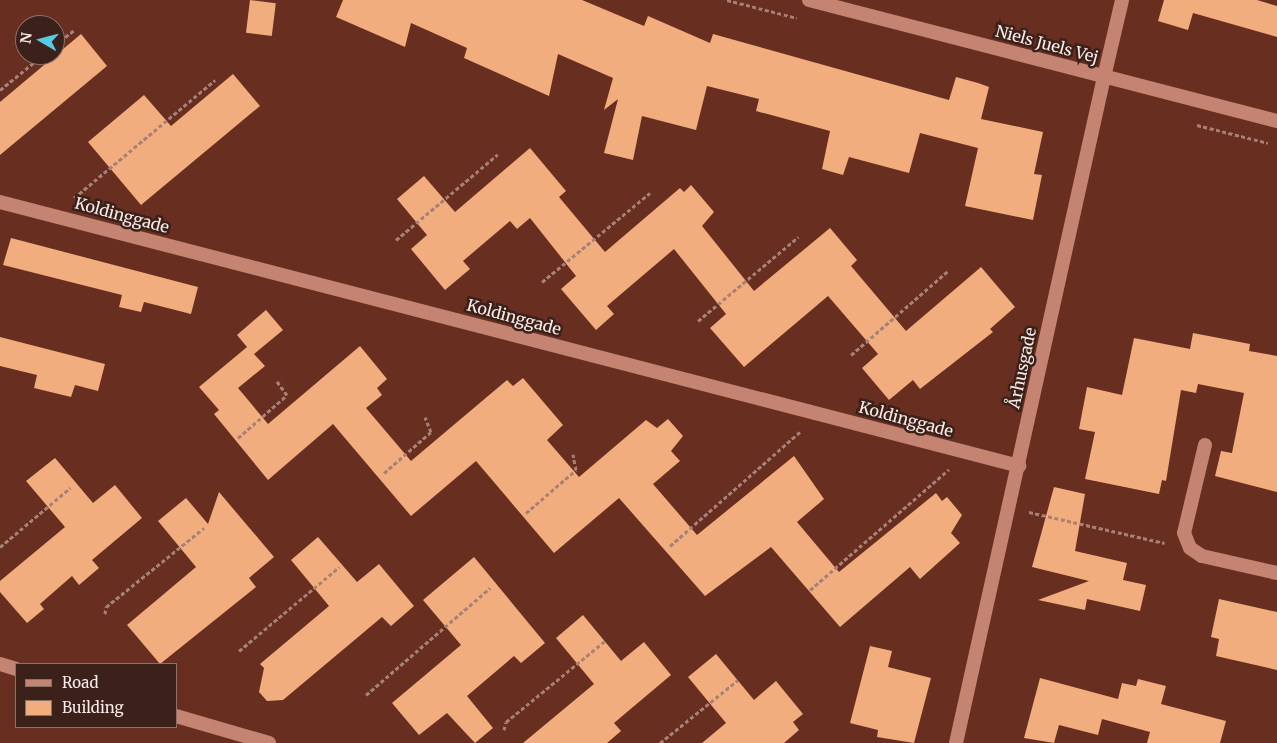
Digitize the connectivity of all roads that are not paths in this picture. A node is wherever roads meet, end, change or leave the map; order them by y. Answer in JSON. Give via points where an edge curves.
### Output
{"nodes":[{"id":1,"x":809,"y":0,"type":"edge"},
{"id":2,"x":1122,"y":0,"type":"edge"},
{"id":3,"x":1104,"y":77,"type":"junction"},
{"id":4,"x":1277,"y":121,"type":"edge"},
{"id":5,"x":0,"y":202,"type":"edge"},
{"id":6,"x":1206,"y":445,"type":"dead end"},
{"id":7,"x":1019,"y":466,"type":"junction"},
{"id":8,"x":1277,"y":573,"type":"edge"},
{"id":9,"x":0,"y":664,"type":"edge"},
{"id":10,"x":15,"y":669,"type":"edge"},
{"id":11,"x":178,"y":717,"type":"edge"},
{"id":12,"x":269,"y":743,"type":"edge"},
{"id":13,"x":956,"y":743,"type":"edge"}],
"edges":[{"from":1,"to":3,"type":"street","name":"Niels Juels Vej"},
{"from":2,"to":3,"type":"street","name":"Århusgade"},
{"from":3,"to":4,"type":"street","name":"Niels Juels Vej"},
{"from":3,"to":7,"type":"street","name":"Århusgade"},
{"from":5,"to":7,"type":"street","name":"Koldinggade"},
{"from":6,"to":8,"type":"street","via":[[1184,533],[1190,548],[1202,556]]},
{"from":7,"to":13,"type":"street","name":"Århusgade"},
{"from":9,"to":10,"type":"street"},
{"from":11,"to":12,"type":"street"}]}
